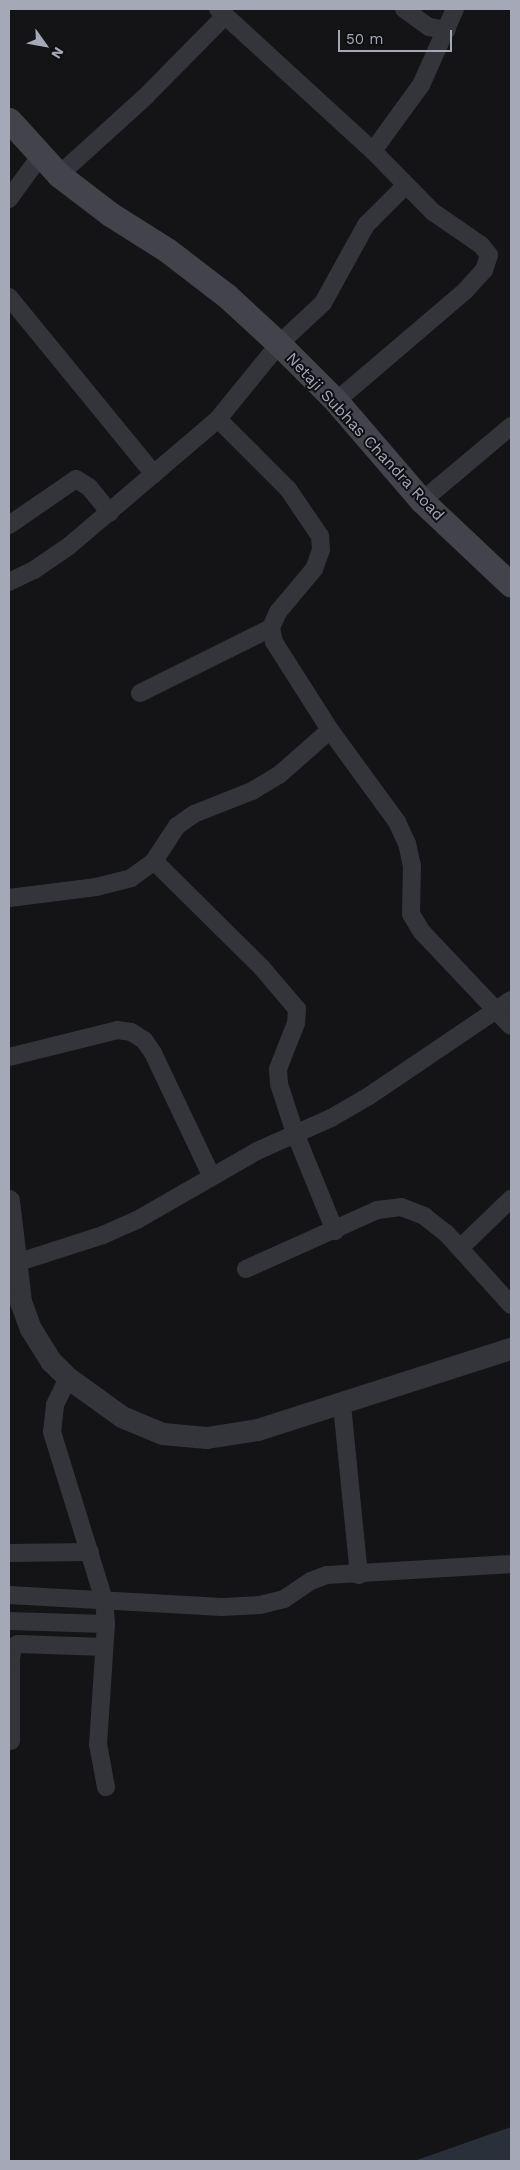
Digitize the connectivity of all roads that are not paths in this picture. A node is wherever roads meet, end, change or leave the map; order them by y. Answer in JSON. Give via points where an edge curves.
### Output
{"nodes":[{"id":1,"x":404,"y":9,"type":"edge"},
{"id":2,"x":455,"y":9,"type":"edge"},
{"id":3,"x":221,"y":13,"type":"edge"},
{"id":4,"x":447,"y":30,"type":"junction"},
{"id":5,"x":9,"y":120,"type":"edge"},
{"id":6,"x":373,"y":151,"type":"junction"},
{"id":7,"x":41,"y":156,"type":"junction"},
{"id":8,"x":59,"y":175,"type":"junction"},
{"id":9,"x":405,"y":186,"type":"junction"},
{"id":10,"x":9,"y":200,"type":"edge"},
{"id":11,"x":9,"y":297,"type":"edge"},
{"id":12,"x":279,"y":344,"type":"junction"},
{"id":13,"x":336,"y":401,"type":"junction"},
{"id":14,"x":218,"y":418,"type":"junction"},
{"id":15,"x":511,"y":426,"type":"edge"},
{"id":16,"x":154,"y":474,"type":"junction"},
{"id":17,"x":422,"y":501,"type":"junction"},
{"id":18,"x":110,"y":513,"type":"junction"},
{"id":19,"x":9,"y":525,"type":"edge"},
{"id":20,"x":9,"y":582,"type":"edge"},
{"id":21,"x":511,"y":586,"type":"edge"},
{"id":22,"x":271,"y":628,"type":"junction"},
{"id":23,"x":140,"y":693,"type":"dead end"},
{"id":24,"x":330,"y":730,"type":"junction"},
{"id":25,"x":154,"y":861,"type":"junction"},
{"id":26,"x":9,"y":898,"type":"edge"},
{"id":27,"x":511,"y":1000,"type":"edge"},
{"id":28,"x":497,"y":1011,"type":"junction"},
{"id":29,"x":511,"y":1026,"type":"edge"},
{"id":30,"x":9,"y":1057,"type":"edge"},
{"id":31,"x":295,"y":1133,"type":"junction"},
{"id":32,"x":211,"y":1175,"type":"junction"},
{"id":33,"x":511,"y":1199,"type":"edge"},
{"id":34,"x":9,"y":1201,"type":"edge"},
{"id":35,"x":335,"y":1230,"type":"junction"},
{"id":36,"x":460,"y":1248,"type":"junction"},
{"id":37,"x":16,"y":1263,"type":"junction"},
{"id":38,"x":246,"y":1269,"type":"dead end"},
{"id":39,"x":511,"y":1304,"type":"edge"},
{"id":40,"x":511,"y":1349,"type":"edge"},
{"id":41,"x":68,"y":1378,"type":"junction"},
{"id":42,"x":342,"y":1405,"type":"junction"},
{"id":43,"x":90,"y":1552,"type":"junction"},
{"id":44,"x":9,"y":1553,"type":"edge"},
{"id":45,"x":511,"y":1564,"type":"edge"},
{"id":46,"x":359,"y":1575,"type":"junction"},
{"id":47,"x":9,"y":1595,"type":"edge"},
{"id":48,"x":104,"y":1600,"type":"junction"},
{"id":49,"x":9,"y":1621,"type":"edge"},
{"id":50,"x":106,"y":1624,"type":"junction"},
{"id":51,"x":104,"y":1647,"type":"junction"},
{"id":52,"x":10,"y":1672,"type":"edge"},
{"id":53,"x":10,"y":1699,"type":"edge"},
{"id":54,"x":11,"y":1741,"type":"dead end"},
{"id":55,"x":106,"y":1787,"type":"dead end"}],
"edges":[{"from":1,"to":4,"type":"street","via":[[429,27]]},
{"from":2,"to":4,"type":"street"},
{"from":3,"to":6,"type":"street"},
{"from":3,"to":8,"type":"street","via":[[146,96]]},
{"from":4,"to":6,"type":"street","via":[[421,85]]},
{"from":5,"to":7,"type":"main road","name":"Netaji Subhas Chandra Road"},
{"from":6,"to":9,"type":"street"},
{"from":7,"to":8,"type":"main road","name":"Netaji Subhas Chandra Road"},
{"from":7,"to":10,"type":"street"},
{"from":8,"to":12,"type":"main road","name":"Netaji Subhas Chandra Road","via":[[227,296]]},
{"from":9,"to":12,"type":"street","via":[[366,225],[323,303]]},
{"from":9,"to":13,"type":"street","via":[[433,212],[481,245],[489,255],[484,270],[434,318]]},
{"from":11,"to":16,"type":"street"},
{"from":12,"to":13,"type":"main road","name":"Netaji Subhas Chandra Road"},
{"from":12,"to":14,"type":"street"},
{"from":13,"to":17,"type":"main road","name":"Netaji Subhas Chandra Road"},
{"from":14,"to":16,"type":"street"},
{"from":14,"to":22,"type":"street","via":[[288,489],[320,536],[321,550],[314,569],[278,612]]},
{"from":15,"to":17,"type":"street"},
{"from":16,"to":18,"type":"street"},
{"from":17,"to":21,"type":"main road","name":"Netaji Subhas Chandra Road"},
{"from":18,"to":19,"type":"street","via":[[89,487],[76,479]]},
{"from":18,"to":20,"type":"street","via":[[62,551]]},
{"from":22,"to":23,"type":"street"},
{"from":22,"to":24,"type":"street","via":[[274,642]]},
{"from":24,"to":25,"type":"street","via":[[279,775],[252,791],[194,814],[177,826]]},
{"from":24,"to":28,"type":"street","via":[[397,822],[408,843],[412,866],[411,914],[422,932]]},
{"from":25,"to":26,"type":"street","via":[[131,878],[96,887]]},
{"from":25,"to":31,"type":"street","via":[[274,980],[297,1009],[296,1023],[278,1069]]},
{"from":27,"to":28,"type":"street"},
{"from":28,"to":29,"type":"street"},
{"from":28,"to":31,"type":"street","via":[[369,1096]]},
{"from":30,"to":32,"type":"street","via":[[117,1030],[131,1032],[144,1040],[153,1053]]},
{"from":31,"to":32,"type":"street"},
{"from":31,"to":35,"type":"street"},
{"from":32,"to":37,"type":"street","via":[[137,1220]]},
{"from":33,"to":36,"type":"street"},
{"from":34,"to":37,"type":"street"},
{"from":35,"to":36,"type":"street","via":[[377,1210],[401,1207],[424,1216]]},
{"from":35,"to":38,"type":"street"},
{"from":36,"to":39,"type":"street"},
{"from":37,"to":41,"type":"street","via":[[21,1302],[31,1329],[52,1362]]},
{"from":40,"to":42,"type":"street"},
{"from":41,"to":42,"type":"street","via":[[122,1417],[163,1434],[181,1436],[207,1438],[258,1430]]},
{"from":41,"to":43,"type":"street","via":[[55,1405],[52,1432],[69,1496]]},
{"from":42,"to":46,"type":"street"},
{"from":43,"to":44,"type":"street"},
{"from":43,"to":48,"type":"street"},
{"from":45,"to":46,"type":"street"},
{"from":46,"to":48,"type":"street","via":[[327,1575],[311,1581],[284,1599],[260,1605],[222,1607]]},
{"from":47,"to":48,"type":"street"},
{"from":48,"to":50,"type":"street"},
{"from":49,"to":50,"type":"street"},
{"from":50,"to":51,"type":"street"},
{"from":51,"to":52,"type":"street","via":[[18,1644],[12,1650]]},
{"from":51,"to":55,"type":"street","via":[[98,1744]]},
{"from":52,"to":53,"type":"street"},
{"from":53,"to":54,"type":"street"}]}
